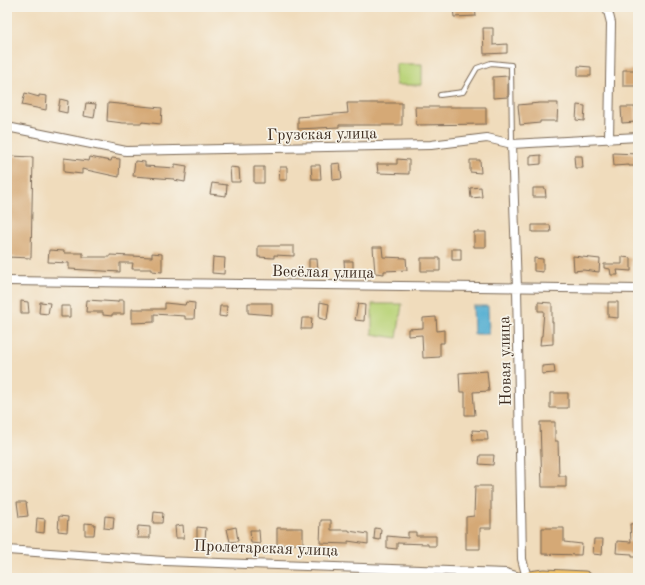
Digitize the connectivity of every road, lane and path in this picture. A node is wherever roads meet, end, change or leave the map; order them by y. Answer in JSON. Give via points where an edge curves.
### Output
{"nodes":[{"id":1,"x":607,"y":7,"type":"edge"},
{"id":2,"x":440,"y":95,"type":"dead end"},
{"id":3,"x":7,"y":127,"type":"edge"},
{"id":4,"x":638,"y":137,"type":"edge"},
{"id":5,"x":609,"y":139,"type":"junction"},
{"id":6,"x":512,"y":144,"type":"junction"},
{"id":7,"x":7,"y":281,"type":"edge"},
{"id":8,"x":517,"y":288,"type":"junction"},
{"id":9,"x":638,"y":289,"type":"edge"},
{"id":10,"x":7,"y":550,"type":"edge"},
{"id":11,"x":523,"y":578,"type":"edge"},
{"id":12,"x":527,"y":578,"type":"edge"},
{"id":13,"x":530,"y":578,"type":"edge"},
{"id":14,"x":585,"y":578,"type":"edge"}],
"edges":[{"from":1,"to":5,"type":"street","via":[[610,23]]},
{"from":2,"to":6,"type":"lane","via":[[462,92],[477,68],[491,63],[511,65]]},
{"from":3,"to":6,"type":"street","name":"Грузская улица","via":[[126,150],[431,145],[487,138]]},
{"from":4,"to":5,"type":"street","name":"Грузская улица"},
{"from":5,"to":6,"type":"street","name":"Грузская улица"},
{"from":6,"to":8,"type":"street","name":"Новая улица"},
{"from":7,"to":8,"type":"street","name":"Весёлая улица"},
{"from":8,"to":9,"type":"street","name":"Весёлая улица"},
{"from":8,"to":12,"type":"street","name":"Новая улица","via":[[522,559]]},
{"from":10,"to":11,"type":"street","name":"Пролетарская улица","via":[[164,561],[506,573]]},
{"from":13,"to":14,"type":"main road"}]}
